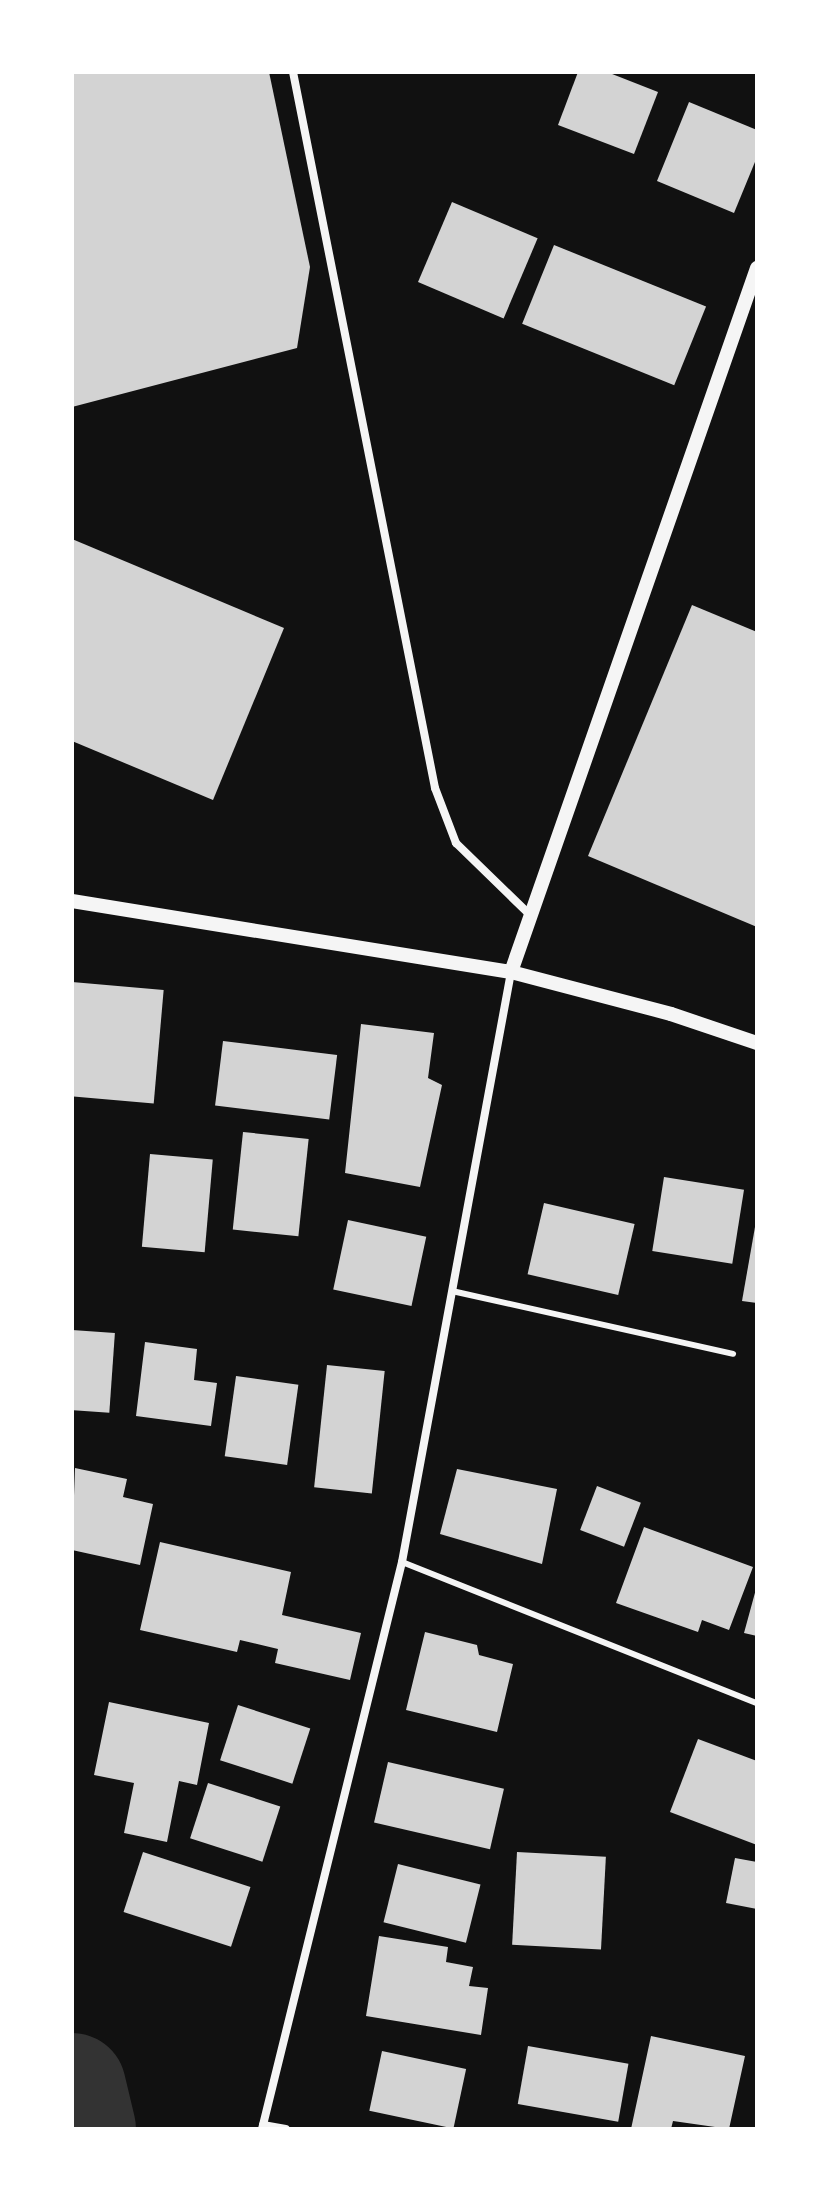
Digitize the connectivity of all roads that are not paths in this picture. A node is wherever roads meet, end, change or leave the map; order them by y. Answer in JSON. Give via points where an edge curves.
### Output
{"nodes":[{"id":1,"x":293,"y":72,"type":"edge"},
{"id":2,"x":757,"y":268,"type":"edge"},
{"id":3,"x":72,"y":901,"type":"edge"},
{"id":4,"x":531,"y":916,"type":"junction"},
{"id":5,"x":511,"y":972,"type":"junction"},
{"id":6,"x":757,"y":1043,"type":"edge"},
{"id":7,"x":452,"y":1291,"type":"junction"},
{"id":8,"x":733,"y":1354,"type":"dead end"},
{"id":9,"x":402,"y":1562,"type":"junction"},
{"id":10,"x":757,"y":1703,"type":"edge"},
{"id":11,"x":263,"y":2127,"type":"edge"},
{"id":12,"x":286,"y":2129,"type":"edge"}],
"edges":[{"from":1,"to":4,"type":"street","via":[[435,788],[456,843]]},
{"from":2,"to":4,"type":"street"},
{"from":3,"to":5,"type":"street"},
{"from":4,"to":5,"type":"street"},
{"from":5,"to":6,"type":"street","via":[[671,1014]]},
{"from":5,"to":7,"type":"street"},
{"from":7,"to":8,"type":"lane"},
{"from":7,"to":9,"type":"street"},
{"from":9,"to":10,"type":"lane"},
{"from":9,"to":11,"type":"street"},
{"from":11,"to":12,"type":"street"}]}
